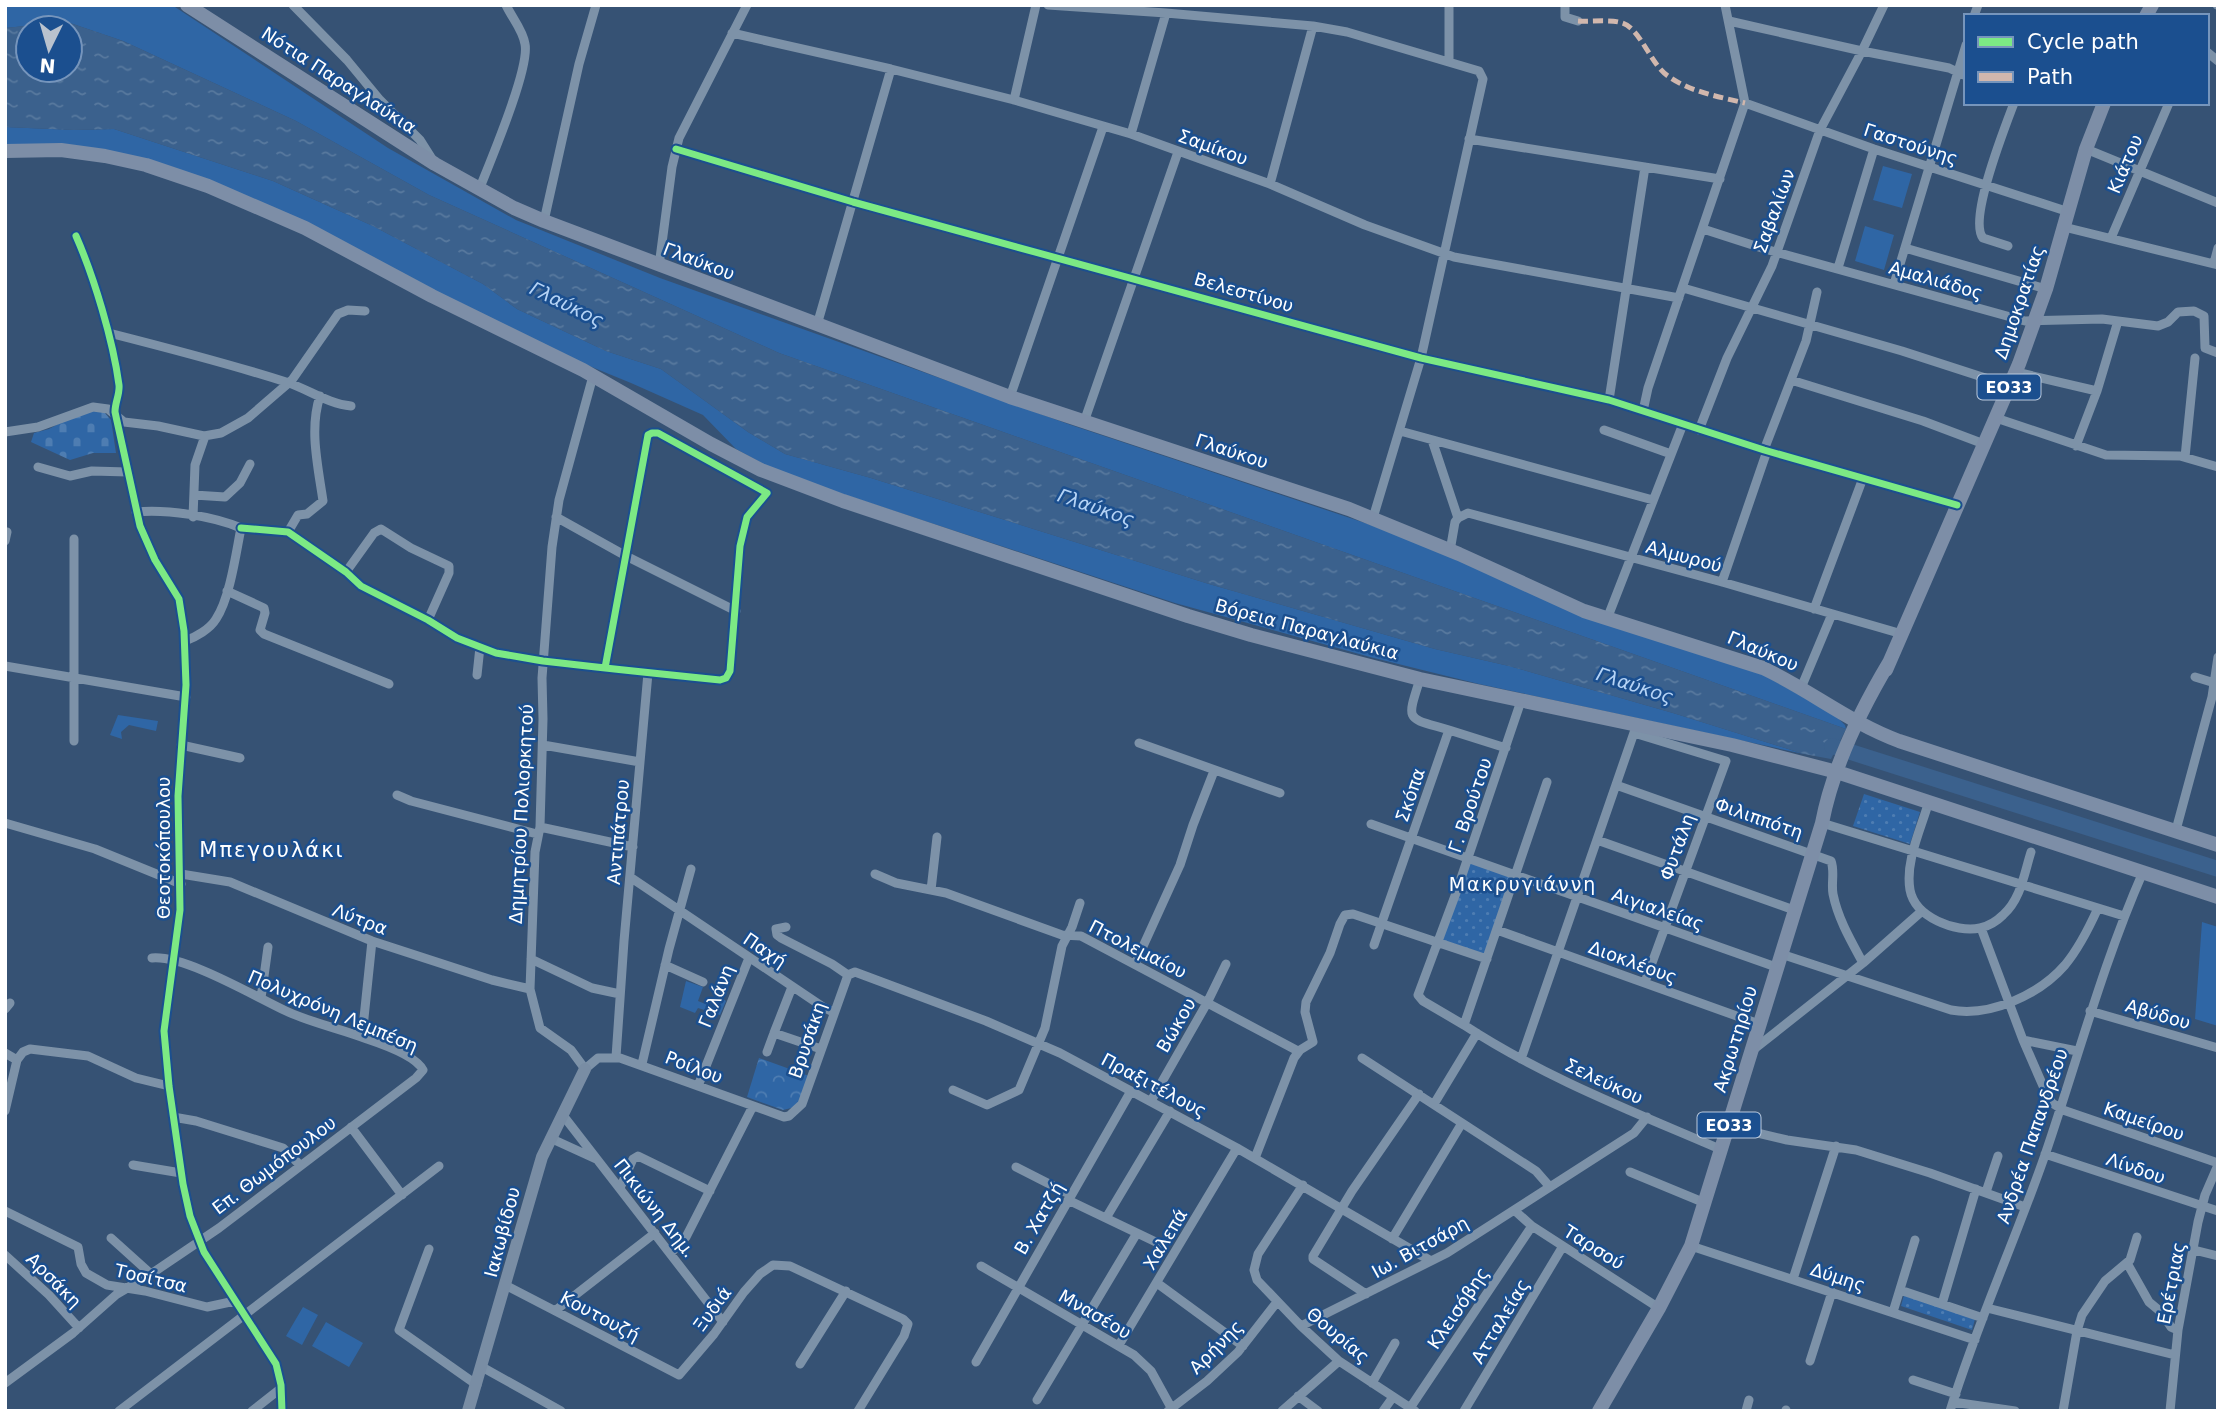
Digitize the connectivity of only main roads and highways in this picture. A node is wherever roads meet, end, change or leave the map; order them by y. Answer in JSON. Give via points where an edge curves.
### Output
{"nodes":[{"id":1,"x":187,"y":5,"type":"edge"},
{"id":2,"x":2103,"y":105,"type":"edge"},
{"id":3,"x":5,"y":151,"type":"edge"},
{"id":4,"x":435,"y":164,"type":"joint"},
{"id":5,"x":1859,"y":729,"type":"junction"},
{"id":6,"x":1843,"y":769,"type":"junction"},
{"id":7,"x":2218,"y":845,"type":"edge"},
{"id":8,"x":2218,"y":897,"type":"edge"},
{"id":9,"x":1599,"y":1411,"type":"edge"}],
"edges":[{"from":1,"to":4,"type":"main road","name":"Νότια Παραγλαύκια"},
{"from":2,"to":5,"type":"main road","name":"Δημοκρατίας","number":"ΕΟ33","via":[[2016,372]]},
{"from":3,"to":6,"type":"main road","name":"Βόρεια Παραγλαύκια","via":[[61,150],[106,156],[146,165],[240,199],[593,376],[771,475],[843,501],[1188,616],[1332,657],[1635,729]]},
{"from":4,"to":5,"type":"main road","name":"Γλαύκου","via":[[544,221],[659,266],[1010,397],[1373,518],[1565,603],[1775,674]]},
{"from":5,"to":6,"type":"main road","name":"Ακρωτηρίου","number":"ΕΟ33"},
{"from":5,"to":7,"type":"main road","name":"Γλαύκου"},
{"from":6,"to":8,"type":"main road"},
{"from":6,"to":9,"type":"main road","name":"Ακρωτηρίου","number":"ΕΟ33","via":[[1828,796],[1691,1246]]}]}
